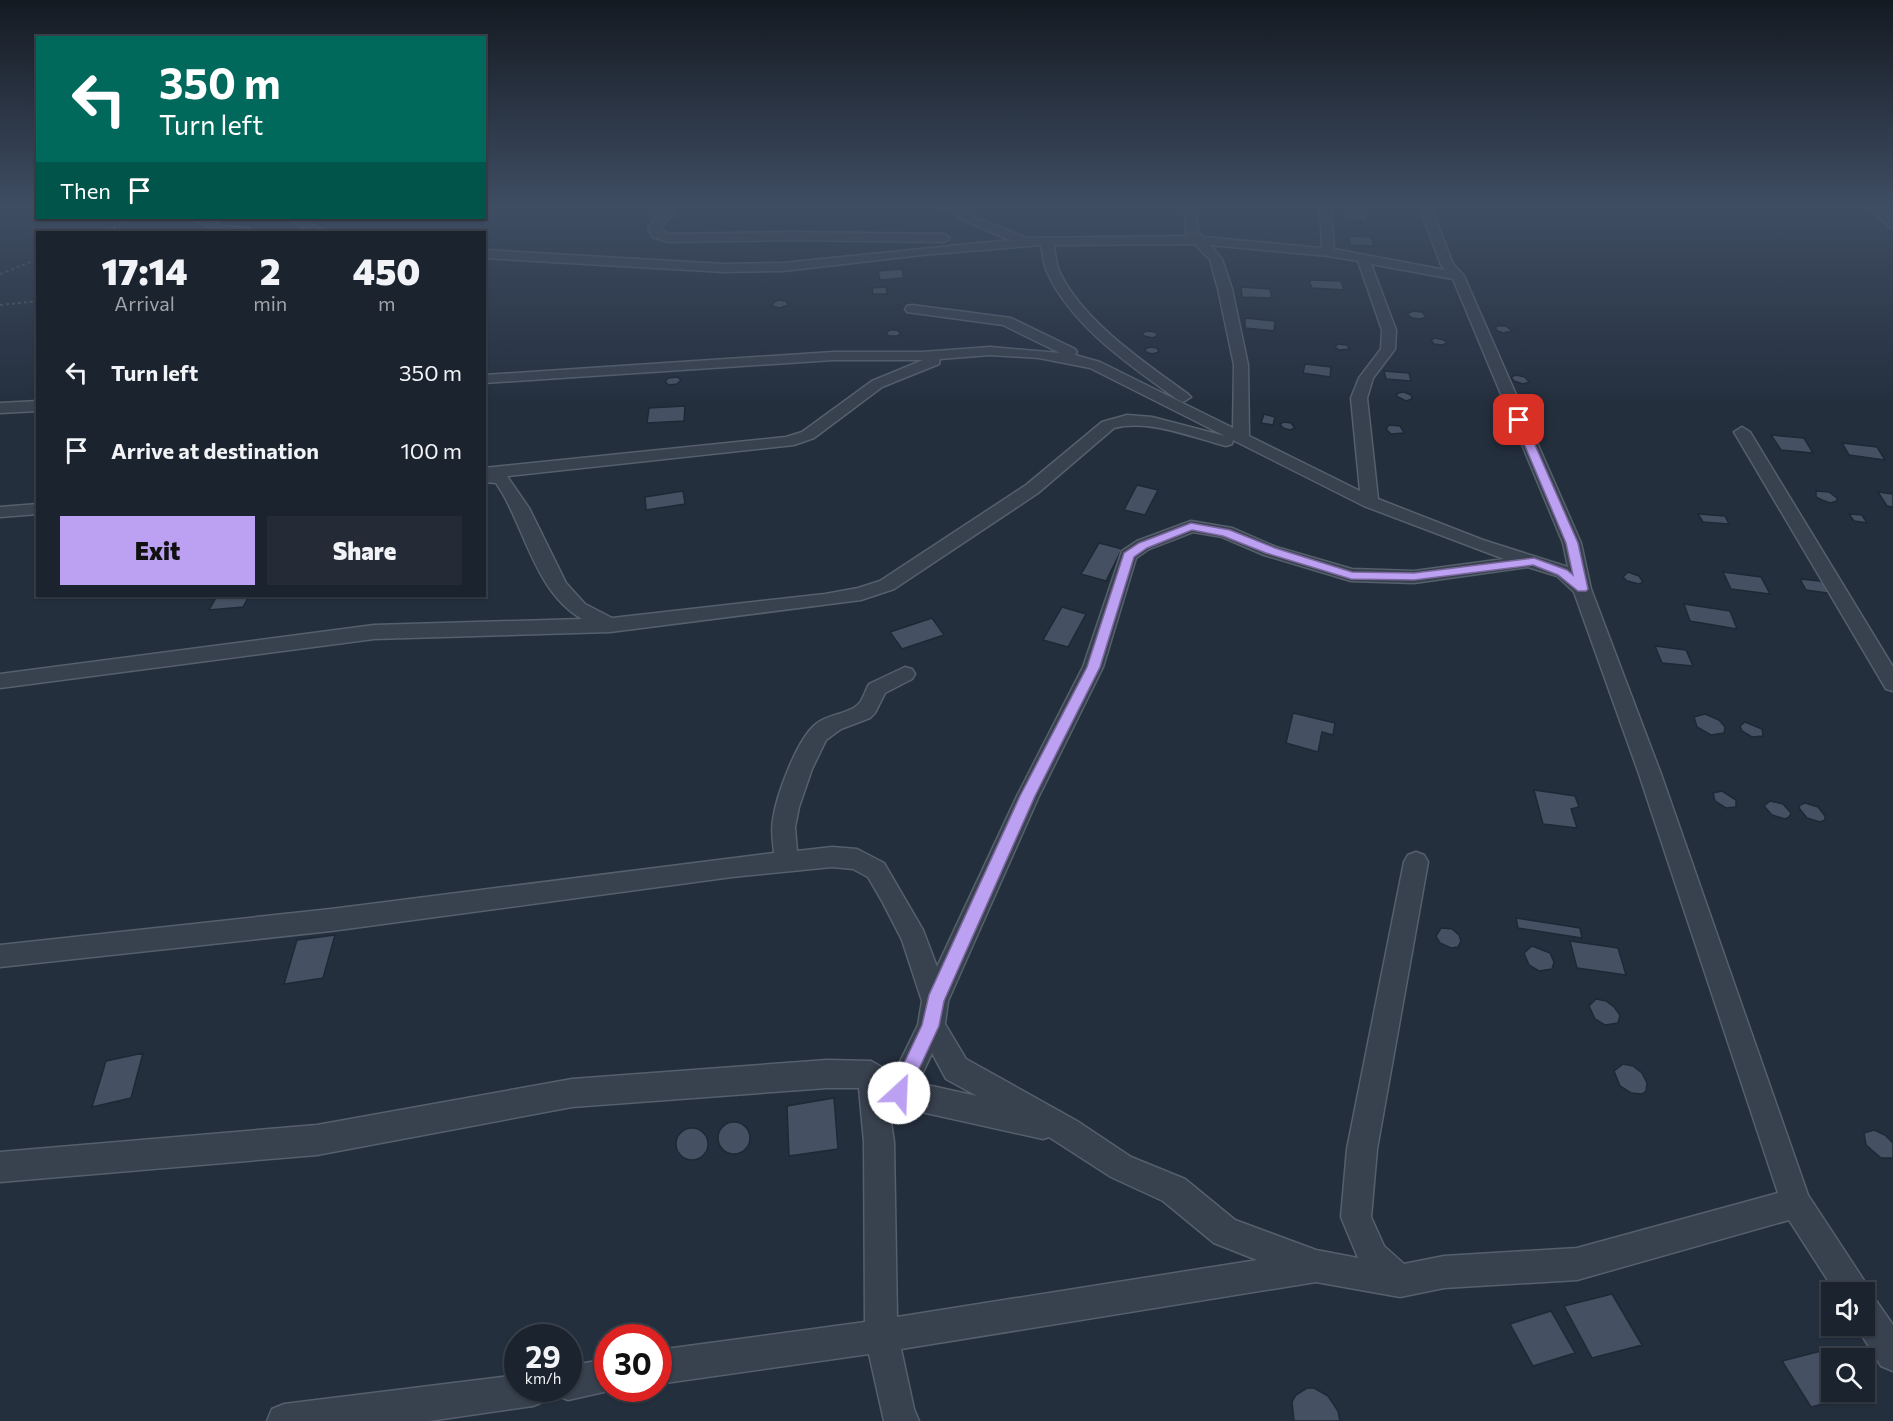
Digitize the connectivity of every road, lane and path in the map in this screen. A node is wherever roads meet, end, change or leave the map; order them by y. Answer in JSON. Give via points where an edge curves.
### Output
{"nodes":[{"id":1,"x":1053,"y":271,"type":"edge"},
{"id":2,"x":1220,"y":271,"type":"edge"},
{"id":3,"x":1368,"y":271,"type":"edge"},
{"id":4,"x":1433,"y":271,"type":"edge"},
{"id":5,"x":1453,"y":271,"type":"edge"},
{"id":6,"x":1458,"y":276,"type":"junction"},
{"id":7,"x":36,"y":301,"type":"edge"},
{"id":8,"x":0,"y":305,"type":"edge"},
{"id":9,"x":912,"y":309,"type":"dead end"},
{"id":10,"x":947,"y":355,"type":"junction"},
{"id":11,"x":1095,"y":365,"type":"junction"},
{"id":12,"x":486,"y":379,"type":"edge"},
{"id":13,"x":36,"y":406,"type":"edge"},
{"id":14,"x":0,"y":408,"type":"edge"},
{"id":15,"x":1742,"y":432,"type":"dead end"},
{"id":16,"x":1241,"y":435,"type":"junction"},
{"id":17,"x":1276,"y":455,"type":"junction"},
{"id":18,"x":486,"y":475,"type":"edge"},
{"id":19,"x":486,"y":475,"type":"edge"},
{"id":20,"x":1370,"y":502,"type":"junction"},
{"id":21,"x":36,"y":509,"type":"edge"},
{"id":22,"x":0,"y":512,"type":"edge"},
{"id":23,"x":1534,"y":561,"type":"junction"},
{"id":24,"x":1582,"y":589,"type":"junction"},
{"id":25,"x":610,"y":625,"type":"junction"},
{"id":26,"x":905,"y":674,"type":"dead end"},
{"id":27,"x":0,"y":681,"type":"edge"},
{"id":28,"x":1893,"y":684,"type":"edge"},
{"id":29,"x":1416,"y":862,"type":"dead end"},
{"id":30,"x":786,"y":863,"type":"junction"},
{"id":31,"x":0,"y":956,"type":"edge"},
{"id":32,"x":933,"y":1013,"type":"junction"},
{"id":33,"x":872,"y":1075,"type":"junction"},
{"id":34,"x":899,"y":1093,"type":"junction"},
{"id":35,"x":1067,"y":1131,"type":"junction"},
{"id":36,"x":0,"y":1167,"type":"edge"},
{"id":37,"x":1796,"y":1203,"type":"junction"},
{"id":38,"x":1316,"y":1266,"type":"junction"},
{"id":39,"x":1400,"y":1281,"type":"junction"},
{"id":40,"x":1847,"y":1282,"type":"edge"},
{"id":41,"x":1875,"y":1327,"type":"edge"},
{"id":42,"x":882,"y":1336,"type":"junction"},
{"id":43,"x":1893,"y":1354,"type":"edge"},
{"id":44,"x":672,"y":1365,"type":"edge"},
{"id":45,"x":504,"y":1394,"type":"edge"},
{"id":46,"x":284,"y":1421,"type":"edge"},
{"id":47,"x":902,"y":1421,"type":"edge"}],
"edges":[{"from":1,"to":16,"type":"street","via":[[1073,301],[1131,361]]},
{"from":2,"to":16,"type":"street","via":[[1240,365]]},
{"from":3,"to":20,"type":"street","via":[[1389,330],[1388,350],[1366,378],[1359,398]]},
{"from":4,"to":6,"type":"street"},
{"from":5,"to":6,"type":"street"},
{"from":6,"to":24,"type":"street","via":[[1572,543]]},
{"from":7,"to":8,"type":"path"},
{"from":9,"to":11,"type":"street","via":[[1006,321]]},
{"from":10,"to":11,"type":"street","via":[[990,351],[1039,354]]},
{"from":10,"to":12,"type":"street","via":[[833,356]]},
{"from":10,"to":18,"type":"street","via":[[877,384],[808,435],[788,442]]},
{"from":11,"to":16,"type":"street"},
{"from":13,"to":14,"type":"street"},
{"from":15,"to":28,"type":"street"},
{"from":16,"to":17,"type":"street"},
{"from":17,"to":20,"type":"street"},
{"from":17,"to":25,"type":"street","via":[[1172,425],[1127,420],[1108,425],[1032,489],[886,585],[825,600]]},
{"from":19,"to":25,"type":"street","via":[[501,479],[512,493],[553,578],[571,602]]},
{"from":20,"to":23,"type":"street","via":[[1477,544]]},
{"from":21,"to":22,"type":"street"},
{"from":23,"to":24,"type":"street","via":[[1563,572]]},
{"from":23,"to":32,"type":"street","via":[[1414,577],[1351,575],[1270,551],[1226,532],[1191,526],[1128,555],[1094,667],[1028,796]]},
{"from":24,"to":37,"type":"street","via":[[1650,774]]},
{"from":25,"to":27,"type":"street","via":[[374,632]]},
{"from":26,"to":30,"type":"street","via":[[876,689],[872,705],[857,717],[823,729],[807,752],[784,818]]},
{"from":29,"to":39,"type":"street","via":[[1364,1138],[1356,1217],[1373,1257]]},
{"from":30,"to":31,"type":"street","via":[[721,868],[331,920]]},
{"from":30,"to":32,"type":"street","via":[[832,857],[857,859],[876,870],[914,938]]},
{"from":32,"to":34,"type":"street"},
{"from":32,"to":35,"type":"street","via":[[956,1069]]},
{"from":33,"to":34,"type":"street"},
{"from":33,"to":36,"type":"street","via":[[827,1074],[572,1093],[317,1140]]},
{"from":33,"to":42,"type":"street","via":[[879,1142]]},
{"from":34,"to":35,"type":"street"},
{"from":35,"to":38,"type":"street","via":[[1121,1167],[1174,1190],[1226,1232]]},
{"from":37,"to":39,"type":"street","via":[[1577,1264],[1444,1272]]},
{"from":37,"to":40,"type":"street"},
{"from":38,"to":39,"type":"street"},
{"from":38,"to":42,"type":"street"},
{"from":41,"to":43,"type":"street"},
{"from":42,"to":44,"type":"street"},
{"from":42,"to":47,"type":"street"},
{"from":45,"to":46,"type":"street"}]}
